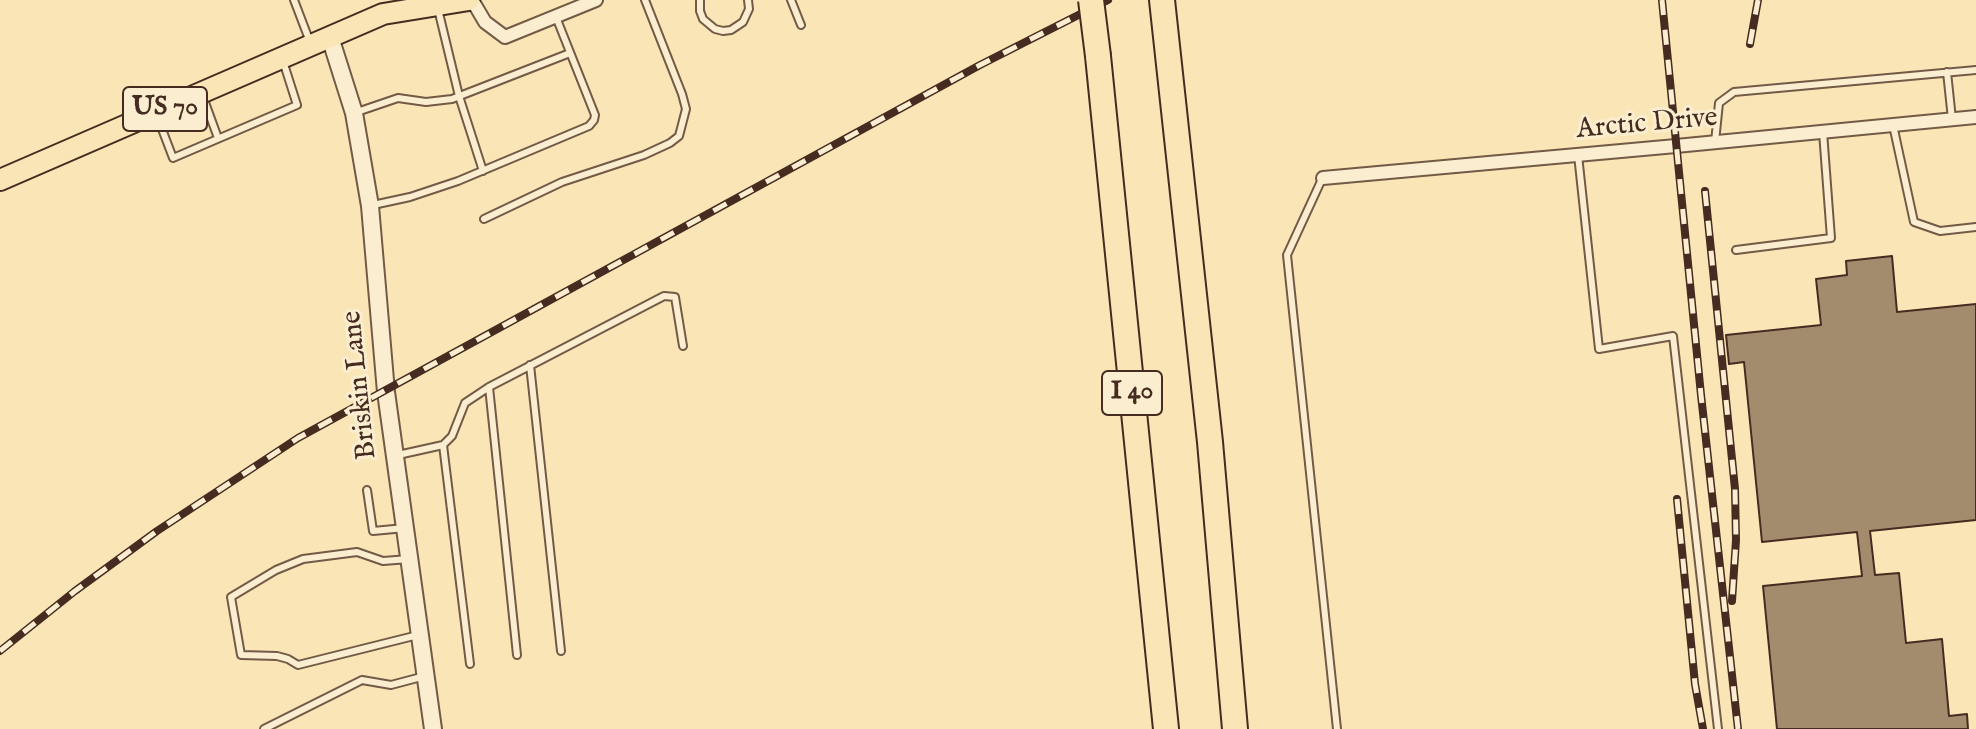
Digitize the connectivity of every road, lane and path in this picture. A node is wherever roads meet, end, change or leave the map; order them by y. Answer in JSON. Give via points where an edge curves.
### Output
{"nodes":[{"id":1,"x":294,"y":0,"type":"edge"},
{"id":2,"x":400,"y":0,"type":"edge"},
{"id":3,"x":471,"y":0,"type":"edge"},
{"id":4,"x":596,"y":0,"type":"edge"},
{"id":5,"x":645,"y":0,"type":"edge"},
{"id":6,"x":700,"y":0,"type":"edge"},
{"id":7,"x":748,"y":0,"type":"edge"},
{"id":8,"x":791,"y":0,"type":"edge"},
{"id":9,"x":1091,"y":0,"type":"edge"},
{"id":10,"x":438,"y":6,"type":"junction"},
{"id":11,"x":1165,"y":8,"type":"edge"},
{"id":12,"x":383,"y":14,"type":"junction"},
{"id":13,"x":556,"y":17,"type":"junction"},
{"id":14,"x":801,"y":25,"type":"dead end"},
{"id":15,"x":321,"y":41,"type":"junction"},
{"id":16,"x":570,"y":53,"type":"junction"},
{"id":17,"x":282,"y":58,"type":"junction"},
{"id":18,"x":1976,"y":70,"type":"edge"},
{"id":19,"x":1947,"y":72,"type":"junction"},
{"id":20,"x":201,"y":93,"type":"junction"},
{"id":21,"x":459,"y":96,"type":"junction"},
{"id":22,"x":155,"y":113,"type":"junction"},
{"id":23,"x":354,"y":113,"type":"junction"},
{"id":24,"x":1976,"y":117,"type":"edge"},
{"id":25,"x":1952,"y":119,"type":"junction"},
{"id":26,"x":1893,"y":125,"type":"junction"},
{"id":27,"x":1823,"y":132,"type":"junction"},
{"id":28,"x":218,"y":138,"type":"junction"},
{"id":29,"x":1715,"y":143,"type":"junction"},
{"id":30,"x":1578,"y":155,"type":"junction"},
{"id":31,"x":483,"y":171,"type":"junction"},
{"id":32,"x":1323,"y":178,"type":"joint"},
{"id":33,"x":0,"y":180,"type":"edge"},
{"id":34,"x":370,"y":206,"type":"junction"},
{"id":35,"x":484,"y":219,"type":"dead end"},
{"id":36,"x":1976,"y":227,"type":"edge"},
{"id":37,"x":1736,"y":250,"type":"dead end"},
{"id":38,"x":683,"y":346,"type":"dead end"},
{"id":39,"x":530,"y":365,"type":"junction"},
{"id":40,"x":489,"y":387,"type":"junction"},
{"id":41,"x":443,"y":445,"type":"junction"},
{"id":42,"x":394,"y":455,"type":"junction"},
{"id":43,"x":367,"y":490,"type":"dead end"},
{"id":44,"x":405,"y":528,"type":"junction"},
{"id":45,"x":409,"y":559,"type":"junction"},
{"id":46,"x":420,"y":635,"type":"junction"},
{"id":47,"x":561,"y":651,"type":"dead end"},
{"id":48,"x":517,"y":655,"type":"dead end"},
{"id":49,"x":470,"y":664,"type":"dead end"},
{"id":50,"x":425,"y":676,"type":"junction"},
{"id":51,"x":264,"y":729,"type":"edge"},
{"id":52,"x":433,"y":729,"type":"edge"},
{"id":53,"x":1166,"y":729,"type":"edge"},
{"id":54,"x":1235,"y":729,"type":"edge"},
{"id":55,"x":1337,"y":729,"type":"edge"},
{"id":56,"x":1718,"y":729,"type":"edge"}],
"edges":[{"from":1,"to":15,"type":"lane"},
{"from":2,"to":12,"type":"main road","number":"US 70"},
{"from":3,"to":10,"type":"main road","number":"US 70"},
{"from":3,"to":13,"type":"street","via":[[485,22],[505,37]]},
{"from":4,"to":13,"type":"street"},
{"from":5,"to":35,"type":"lane","via":[[686,109],[679,136]]},
{"from":6,"to":7,"type":"lane","via":[[703,19],[723,31],[743,22]]},
{"from":8,"to":14,"type":"lane"},
{"from":9,"to":53,"type":"highway","number":"I 40","bridge":true},
{"from":10,"to":12,"type":"main road","number":"US 70"},
{"from":10,"to":21,"type":"lane"},
{"from":11,"to":54,"type":"highway","number":"I 40"},
{"from":12,"to":15,"type":"main road","number":"US 70"},
{"from":13,"to":16,"type":"lane"},
{"from":15,"to":17,"type":"main road","number":"US 70"},
{"from":15,"to":23,"type":"street","name":"Briskin Lane"},
{"from":16,"to":21,"type":"lane"},
{"from":16,"to":31,"type":"lane","via":[[594,120]]},
{"from":17,"to":20,"type":"main road","number":"US 70"},
{"from":17,"to":28,"type":"lane","via":[[297,105]]},
{"from":18,"to":19,"type":"lane"},
{"from":19,"to":25,"type":"lane"},
{"from":19,"to":29,"type":"lane","via":[[1734,92],[1719,103]]},
{"from":20,"to":22,"type":"main road","number":"US 70"},
{"from":20,"to":28,"type":"lane"},
{"from":21,"to":23,"type":"lane","via":[[426,102],[398,98]]},
{"from":21,"to":31,"type":"lane"},
{"from":22,"to":28,"type":"lane","via":[[173,158]]},
{"from":22,"to":33,"type":"main road","number":"US 70"},
{"from":23,"to":34,"type":"street","name":"Briskin Lane"},
{"from":24,"to":25,"type":"street","name":"Arctic Drive"},
{"from":25,"to":26,"type":"street","name":"Arctic Drive"},
{"from":26,"to":27,"type":"street","name":"Arctic Drive"},
{"from":26,"to":36,"type":"lane","via":[[1914,222],[1940,231]]},
{"from":27,"to":29,"type":"street","name":"Arctic Drive"},
{"from":27,"to":37,"type":"lane","via":[[1831,238]]},
{"from":29,"to":30,"type":"street","name":"Arctic Drive"},
{"from":30,"to":32,"type":"street","name":"Arctic Drive"},
{"from":30,"to":56,"type":"lane","via":[[1599,349],[1673,336]]},
{"from":31,"to":34,"type":"lane"},
{"from":32,"to":55,"type":"lane","via":[[1287,255]]},
{"from":34,"to":42,"type":"street","name":"Briskin Lane"},
{"from":38,"to":39,"type":"lane","via":[[675,297],[664,296]]},
{"from":39,"to":40,"type":"lane"},
{"from":39,"to":47,"type":"lane"},
{"from":40,"to":41,"type":"lane","via":[[465,403]]},
{"from":40,"to":48,"type":"lane"},
{"from":41,"to":42,"type":"lane"},
{"from":41,"to":49,"type":"lane"},
{"from":42,"to":44,"type":"street","name":"Briskin Lane"},
{"from":43,"to":44,"type":"lane","via":[[373,531]]},
{"from":44,"to":45,"type":"street","name":"Briskin Lane"},
{"from":45,"to":46,"type":"street","name":"Briskin Lane"},
{"from":45,"to":46,"type":"lane","via":[[383,561],[357,552],[303,559],[231,597],[241,655],[277,656],[298,665]]},
{"from":46,"to":50,"type":"street","name":"Briskin Lane"},
{"from":50,"to":51,"type":"lane","via":[[391,685],[362,680]]},
{"from":50,"to":52,"type":"street","name":"Briskin Lane"}]}
